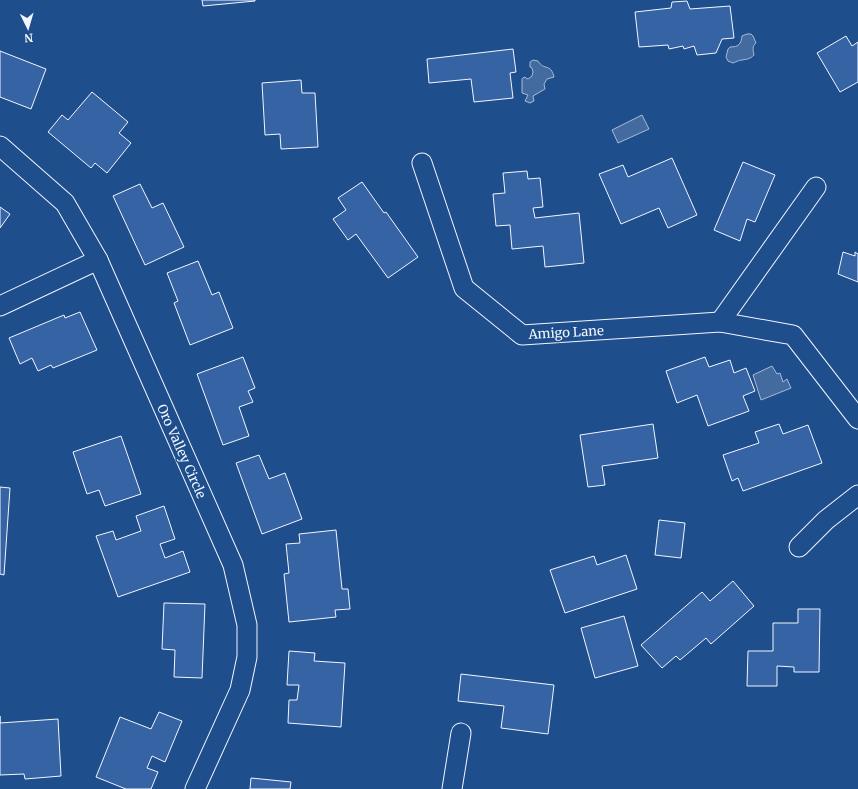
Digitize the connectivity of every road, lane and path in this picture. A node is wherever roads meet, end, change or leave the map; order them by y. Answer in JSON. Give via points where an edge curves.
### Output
{"nodes":[{"id":1,"x":0,"y":146,"type":"edge"},
{"id":2,"x":422,"y":163,"type":"dead end"},
{"id":3,"x":816,"y":187,"type":"dead end"},
{"id":4,"x":98,"y":260,"type":"junction"},
{"id":5,"x":0,"y":306,"type":"edge"},
{"id":6,"x":720,"y":322,"type":"junction"},
{"id":7,"x":858,"y":419,"type":"edge"},
{"id":8,"x":858,"y":495,"type":"edge"},
{"id":9,"x":799,"y":547,"type":"dead end"},
{"id":10,"x":461,"y":732,"type":"dead end"},
{"id":11,"x":195,"y":789,"type":"edge"},
{"id":12,"x":452,"y":789,"type":"edge"}],
"edges":[{"from":1,"to":4,"type":"street","name":"Oro Valley Circle","via":[[65,203]]},
{"from":2,"to":6,"type":"street","name":"Amigo Lane","via":[[464,288],[522,335]]},
{"from":3,"to":6,"type":"street"},
{"from":4,"to":5,"type":"street"},
{"from":4,"to":11,"type":"street","name":"Oro Valley Circle","via":[[233,565],[247,625],[247,657],[240,690]]},
{"from":6,"to":7,"type":"street","name":"Amigo Lane","via":[[793,335]]},
{"from":8,"to":9,"type":"street","via":[[826,520]]},
{"from":10,"to":12,"type":"street"}]}
